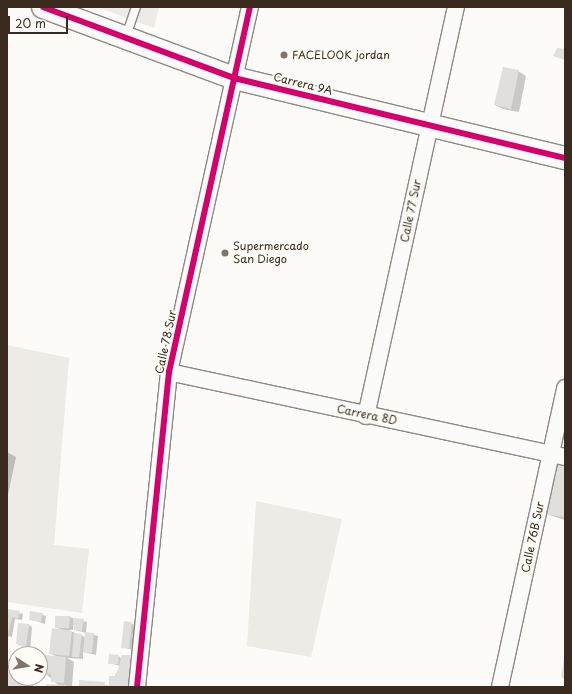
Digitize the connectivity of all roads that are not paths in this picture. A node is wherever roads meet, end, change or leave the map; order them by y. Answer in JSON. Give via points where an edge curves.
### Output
{"nodes":[{"id":1,"x":43,"y":7,"type":"edge"},
{"id":2,"x":136,"y":7,"type":"edge"},
{"id":3,"x":250,"y":7,"type":"edge"},
{"id":4,"x":456,"y":7,"type":"edge"},
{"id":5,"x":125,"y":38,"type":"junction"},
{"id":6,"x":234,"y":78,"type":"junction"},
{"id":7,"x":430,"y":125,"type":"junction"},
{"id":8,"x":565,"y":158,"type":"edge"},
{"id":9,"x":169,"y":372,"type":"junction"},
{"id":10,"x":565,"y":388,"type":"edge"},
{"id":11,"x":366,"y":416,"type":"junction"},
{"id":12,"x":558,"y":456,"type":"edge"},
{"id":13,"x":137,"y":687,"type":"edge"},
{"id":14,"x":500,"y":687,"type":"edge"}],
"edges":[{"from":1,"to":5,"type":"street","name":"Carrera 9A"},
{"from":2,"to":5,"type":"lane"},
{"from":3,"to":6,"type":"street","name":"Calle 78 Sur"},
{"from":4,"to":7,"type":"street","name":"Calle 77 Sur"},
{"from":5,"to":6,"type":"street","name":"Carrera 9A"},
{"from":6,"to":7,"type":"street","name":"Carrera 9A"},
{"from":6,"to":9,"type":"street","name":"Calle 78 Sur"},
{"from":7,"to":8,"type":"street","name":"Carrera 9A"},
{"from":7,"to":11,"type":"street","name":"Calle 77 Sur"},
{"from":9,"to":11,"type":"street","name":"Carrera 8D"},
{"from":9,"to":13,"type":"street","name":"Calle 78 Sur"},
{"from":10,"to":12,"type":"street","name":"Calle 76B Sur"},
{"from":11,"to":12,"type":"street","name":"Carrera 8D"},
{"from":12,"to":14,"type":"street","name":"Calle 76B Sur"}]}
